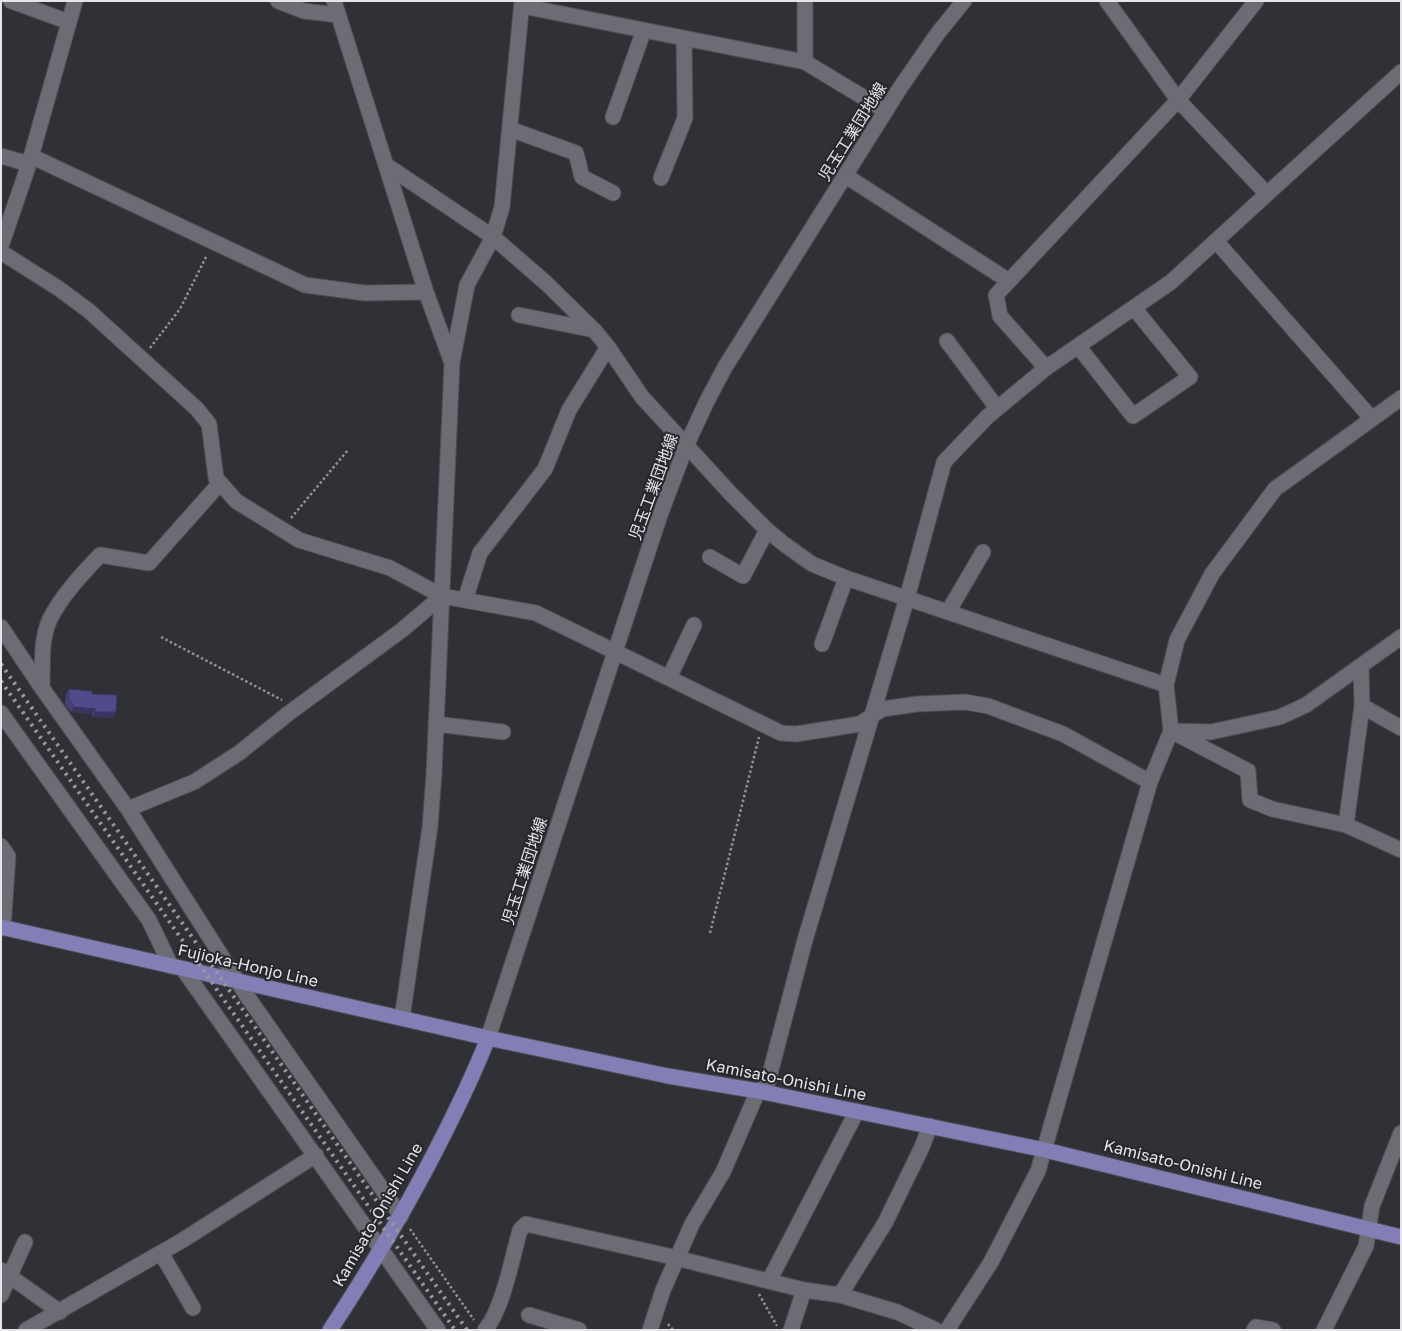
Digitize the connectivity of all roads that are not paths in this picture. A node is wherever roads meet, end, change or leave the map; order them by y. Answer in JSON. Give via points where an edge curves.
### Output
{"nodes":[{"id":1,"x":11,"y":1,"type":"edge"},
{"id":2,"x":75,"y":1,"type":"edge"},
{"id":3,"x":278,"y":1,"type":"edge"},
{"id":4,"x":805,"y":1,"type":"edge"},
{"id":5,"x":1107,"y":1,"type":"edge"},
{"id":6,"x":1256,"y":1,"type":"edge"},
{"id":7,"x":522,"y":3,"type":"edge"},
{"id":8,"x":958,"y":4,"type":"edge"},
{"id":9,"x":336,"y":8,"type":"edge"},
{"id":10,"x":69,"y":22,"type":"junction"},
{"id":11,"x":644,"y":30,"type":"junction"},
{"id":12,"x":684,"y":38,"type":"junction"},
{"id":13,"x":805,"y":62,"type":"junction"},
{"id":14,"x":1401,"y":72,"type":"edge"},
{"id":15,"x":1178,"y":100,"type":"junction"},
{"id":16,"x":886,"y":111,"type":"junction"},
{"id":17,"x":612,"y":117,"type":"dead end"},
{"id":18,"x":510,"y":129,"type":"junction"},
{"id":19,"x":1,"y":156,"type":"edge"},
{"id":20,"x":30,"y":160,"type":"junction"},
{"id":21,"x":386,"y":165,"type":"junction"},
{"id":22,"x":846,"y":176,"type":"junction"},
{"id":23,"x":661,"y":178,"type":"dead end"},
{"id":24,"x":613,"y":193,"type":"dead end"},
{"id":25,"x":1267,"y":194,"type":"junction"},
{"id":26,"x":493,"y":238,"type":"junction"},
{"id":27,"x":1216,"y":241,"type":"junction"},
{"id":28,"x":1,"y":246,"type":"edge"},
{"id":29,"x":1,"y":252,"type":"edge"},
{"id":30,"x":1009,"y":281,"type":"junction"},
{"id":31,"x":426,"y":292,"type":"junction"},
{"id":32,"x":1134,"y":308,"type":"junction"},
{"id":33,"x":519,"y":315,"type":"dead end"},
{"id":34,"x":594,"y":330,"type":"junction"},
{"id":35,"x":947,"y":341,"type":"dead end"},
{"id":36,"x":1078,"y":346,"type":"junction"},
{"id":37,"x":608,"y":347,"type":"junction"},
{"id":38,"x":452,"y":363,"type":"junction"},
{"id":39,"x":1046,"y":368,"type":"junction"},
{"id":40,"x":1401,"y":398,"type":"edge"},
{"id":41,"x":997,"y":408,"type":"junction"},
{"id":42,"x":1372,"y":419,"type":"junction"},
{"id":43,"x":686,"y":446,"type":"junction"},
{"id":44,"x":220,"y":483,"type":"junction"},
{"id":45,"x":767,"y":530,"type":"junction"},
{"id":46,"x":983,"y":552,"type":"dead end"},
{"id":47,"x":710,"y":557,"type":"dead end"},
{"id":48,"x":846,"y":578,"type":"junction"},
{"id":49,"x":442,"y":596,"type":"junction"},
{"id":50,"x":907,"y":598,"type":"junction"},
{"id":51,"x":465,"y":600,"type":"junction"},
{"id":52,"x":948,"y":612,"type":"junction"},
{"id":53,"x":694,"y":625,"type":"dead end"},
{"id":54,"x":1,"y":627,"type":"edge"},
{"id":55,"x":1401,"y":637,"type":"edge"},
{"id":56,"x":822,"y":644,"type":"dead end"},
{"id":57,"x":616,"y":652,"type":"junction"},
{"id":58,"x":1361,"y":666,"type":"junction"},
{"id":59,"x":669,"y":678,"type":"junction"},
{"id":60,"x":1166,"y":685,"type":"junction"},
{"id":61,"x":42,"y":688,"type":"junction"},
{"id":62,"x":1362,"y":706,"type":"junction"},
{"id":63,"x":1,"y":713,"type":"edge"},
{"id":64,"x":872,"y":716,"type":"junction"},
{"id":65,"x":436,"y":724,"type":"junction"},
{"id":66,"x":1401,"y":728,"type":"edge"},
{"id":67,"x":1171,"y":731,"type":"junction"},
{"id":68,"x":503,"y":732,"type":"dead end"},
{"id":69,"x":1150,"y":782,"type":"junction"},
{"id":70,"x":128,"y":809,"type":"junction"},
{"id":71,"x":1346,"y":825,"type":"junction"},
{"id":72,"x":1,"y":846,"type":"edge"},
{"id":73,"x":1401,"y":850,"type":"edge"},
{"id":74,"x":2,"y":928,"type":"edge"},
{"id":75,"x":177,"y":967,"type":"junction"},
{"id":76,"x":238,"y":981,"type":"junction"},
{"id":77,"x":402,"y":1018,"type":"junction"},
{"id":78,"x":488,"y":1038,"type":"junction"},
{"id":79,"x":758,"y":1092,"type":"junction"},
{"id":80,"x":857,"y":1111,"type":"junction"},
{"id":81,"x":930,"y":1126,"type":"junction"},
{"id":82,"x":1401,"y":1133,"type":"edge"},
{"id":83,"x":1045,"y":1150,"type":"junction"},
{"id":84,"x":316,"y":1156,"type":"junction"},
{"id":85,"x":401,"y":1216,"type":"junction"},
{"id":86,"x":1368,"y":1229,"type":"junction"},
{"id":87,"x":1401,"y":1237,"type":"edge"},
{"id":88,"x":25,"y":1242,"type":"dead end"},
{"id":89,"x":382,"y":1249,"type":"junction"},
{"id":90,"x":161,"y":1253,"type":"junction"},
{"id":91,"x":677,"y":1258,"type":"junction"},
{"id":92,"x":5,"y":1273,"type":"edge"},
{"id":93,"x":763,"y":1285,"type":"junction"},
{"id":94,"x":804,"y":1290,"type":"junction"},
{"id":95,"x":1,"y":1295,"type":"edge"},
{"id":96,"x":840,"y":1295,"type":"junction"},
{"id":97,"x":193,"y":1308,"type":"dead end"},
{"id":98,"x":60,"y":1312,"type":"junction"},
{"id":99,"x":529,"y":1315,"type":"dead end"},
{"id":100,"x":480,"y":1326,"type":"edge"},
{"id":101,"x":26,"y":1330,"type":"edge"},
{"id":102,"x":330,"y":1330,"type":"edge"},
{"id":103,"x":438,"y":1330,"type":"edge"},
{"id":104,"x":579,"y":1330,"type":"edge"},
{"id":105,"x":650,"y":1330,"type":"edge"},
{"id":106,"x":792,"y":1330,"type":"edge"},
{"id":107,"x":936,"y":1330,"type":"edge"},
{"id":108,"x":947,"y":1330,"type":"edge"},
{"id":109,"x":1254,"y":1330,"type":"edge"},
{"id":110,"x":1273,"y":1330,"type":"edge"},
{"id":111,"x":1324,"y":1330,"type":"edge"}],
"edges":[{"from":1,"to":10,"type":"street"},
{"from":2,"to":10,"type":"street"},
{"from":3,"to":9,"type":"street","via":[[304,11]]},
{"from":4,"to":13,"type":"street"},
{"from":5,"to":15,"type":"street"},
{"from":6,"to":15,"type":"street"},
{"from":7,"to":11,"type":"street"},
{"from":7,"to":18,"type":"street"},
{"from":8,"to":16,"type":"street","name":"児玉工業団地線"},
{"from":9,"to":21,"type":"street"},
{"from":10,"to":20,"type":"street"},
{"from":11,"to":12,"type":"street"},
{"from":11,"to":17,"type":"street"},
{"from":12,"to":13,"type":"street"},
{"from":12,"to":23,"type":"street","via":[[685,118]]},
{"from":13,"to":16,"type":"street"},
{"from":14,"to":25,"type":"street"},
{"from":15,"to":25,"type":"street"},
{"from":15,"to":30,"type":"street"},
{"from":16,"to":22,"type":"street","name":"児玉工業団地線"},
{"from":18,"to":24,"type":"street","via":[[576,153],[582,177]]},
{"from":18,"to":26,"type":"street","via":[[502,207]]},
{"from":19,"to":20,"type":"street"},
{"from":20,"to":28,"type":"street"},
{"from":20,"to":31,"type":"street","via":[[305,285],[365,293]]},
{"from":21,"to":26,"type":"street"},
{"from":21,"to":31,"type":"street"},
{"from":22,"to":30,"type":"street"},
{"from":22,"to":43,"type":"street","name":"児玉工業団地線","via":[[725,367]]},
{"from":25,"to":27,"type":"street"},
{"from":26,"to":34,"type":"street"},
{"from":26,"to":38,"type":"street","via":[[467,285]]},
{"from":27,"to":32,"type":"street","via":[[1171,282]]},
{"from":27,"to":42,"type":"street"},
{"from":29,"to":44,"type":"street","via":[[89,311],[197,409],[209,424],[216,478]]},
{"from":30,"to":39,"type":"street","via":[[996,295],[1000,316]]},
{"from":31,"to":38,"type":"street"},
{"from":32,"to":36,"type":"street"},
{"from":32,"to":36,"type":"street","via":[[1190,377],[1133,416]]},
{"from":33,"to":34,"type":"street"},
{"from":34,"to":37,"type":"street"},
{"from":35,"to":41,"type":"street"},
{"from":36,"to":39,"type":"street"},
{"from":37,"to":43,"type":"street","via":[[642,397]]},
{"from":37,"to":51,"type":"street","via":[[569,410],[545,469],[480,553]]},
{"from":38,"to":49,"type":"street"},
{"from":39,"to":41,"type":"street"},
{"from":40,"to":42,"type":"street"},
{"from":41,"to":50,"type":"street","via":[[944,462]]},
{"from":42,"to":60,"type":"street","via":[[1275,488],[1212,574],[1177,640]]},
{"from":43,"to":45,"type":"street"},
{"from":43,"to":57,"type":"street","name":"児玉工業団地線"},
{"from":44,"to":49,"type":"street","via":[[236,501],[300,540],[390,568]]},
{"from":44,"to":61,"type":"street","via":[[149,563],[100,555],[72,586],[50,620],[44,645]]},
{"from":45,"to":47,"type":"street","via":[[743,576]]},
{"from":45,"to":48,"type":"street","via":[[812,564]]},
{"from":46,"to":52,"type":"street"},
{"from":48,"to":50,"type":"street"},
{"from":48,"to":56,"type":"street"},
{"from":49,"to":51,"type":"street"},
{"from":49,"to":65,"type":"street"},
{"from":49,"to":70,"type":"street","via":[[239,753],[194,782]]},
{"from":50,"to":52,"type":"street"},
{"from":50,"to":64,"type":"street"},
{"from":51,"to":57,"type":"street","via":[[536,613]]},
{"from":52,"to":60,"type":"street"},
{"from":53,"to":59,"type":"street"},
{"from":54,"to":61,"type":"street"},
{"from":55,"to":58,"type":"street"},
{"from":57,"to":59,"type":"street"},
{"from":57,"to":78,"type":"street","name":"児玉工業団地線"},
{"from":58,"to":62,"type":"street"},
{"from":58,"to":67,"type":"street","via":[[1306,705],[1280,717],[1210,732]]},
{"from":59,"to":64,"type":"street","via":[[781,733],[796,734],[860,724]]},
{"from":60,"to":67,"type":"street"},
{"from":61,"to":70,"type":"street"},
{"from":62,"to":66,"type":"street"},
{"from":62,"to":71,"type":"street"},
{"from":63,"to":75,"type":"street","via":[[149,920]]},
{"from":64,"to":69,"type":"street","via":[[882,709],[917,704],[966,702],[988,706],[1063,734]]},
{"from":64,"to":79,"type":"street","via":[[803,949],[767,1085]]},
{"from":65,"to":68,"type":"street"},
{"from":65,"to":77,"type":"street","via":[[430,827]]},
{"from":67,"to":69,"type":"street"},
{"from":67,"to":71,"type":"street","via":[[1248,771],[1250,800],[1272,809]]},
{"from":69,"to":83,"type":"street"},
{"from":70,"to":76,"type":"street"},
{"from":71,"to":73,"type":"street"},
{"from":72,"to":74,"type":"street","via":[[8,856]]},
{"from":74,"to":75,"type":"main road","name":"Fujioka-Honjo Line"},
{"from":75,"to":76,"type":"main road","name":"Fujioka-Honjo Line"},
{"from":75,"to":84,"type":"street"},
{"from":76,"to":77,"type":"main road","name":"Fujioka-Honjo Line"},
{"from":76,"to":85,"type":"street"},
{"from":77,"to":78,"type":"main road","name":"Fujioka-Honjo Line"},
{"from":78,"to":79,"type":"main road","name":"Kamisato-Onishi Line"},
{"from":78,"to":85,"type":"main road","name":"Kamisato-Onishi Line","via":[[445,1132]]},
{"from":79,"to":80,"type":"main road","name":"Kamisato-Onishi Line"},
{"from":79,"to":91,"type":"street","via":[[723,1172],[692,1224]]},
{"from":80,"to":81,"type":"main road","name":"Kamisato-Onishi Line"},
{"from":80,"to":93,"type":"street"},
{"from":81,"to":83,"type":"main road","name":"Kamisato-Onishi Line"},
{"from":81,"to":96,"type":"street","via":[[886,1223]]},
{"from":82,"to":86,"type":"street","via":[[1372,1206]]},
{"from":83,"to":86,"type":"main road","name":"Kamisato-Onishi Line"},
{"from":83,"to":108,"type":"street","via":[[1031,1188],[996,1254]]},
{"from":84,"to":89,"type":"street"},
{"from":84,"to":90,"type":"street"},
{"from":85,"to":89,"type":"main road","name":"Kamisato-Onishi Line"},
{"from":86,"to":87,"type":"main road","name":"Kamisato-Onishi Line"},
{"from":86,"to":111,"type":"street","via":[[1366,1246]]},
{"from":88,"to":92,"type":"street"},
{"from":89,"to":102,"type":"main road","name":"Kamisato-Onishi Line"},
{"from":89,"to":103,"type":"street"},
{"from":90,"to":97,"type":"street"},
{"from":90,"to":98,"type":"street"},
{"from":91,"to":93,"type":"street"},
{"from":91,"to":100,"type":"street","via":[[526,1224],[520,1230],[498,1309],[492,1322]]},
{"from":91,"to":105,"type":"street"},
{"from":92,"to":95,"type":"street"},
{"from":92,"to":98,"type":"street"},
{"from":93,"to":94,"type":"street"},
{"from":94,"to":96,"type":"street"},
{"from":94,"to":106,"type":"street"},
{"from":96,"to":107,"type":"street","via":[[897,1312]]},
{"from":98,"to":101,"type":"street"},
{"from":99,"to":104,"type":"street"},
{"from":109,"to":110,"type":"street","via":[[1256,1327]]}]}
